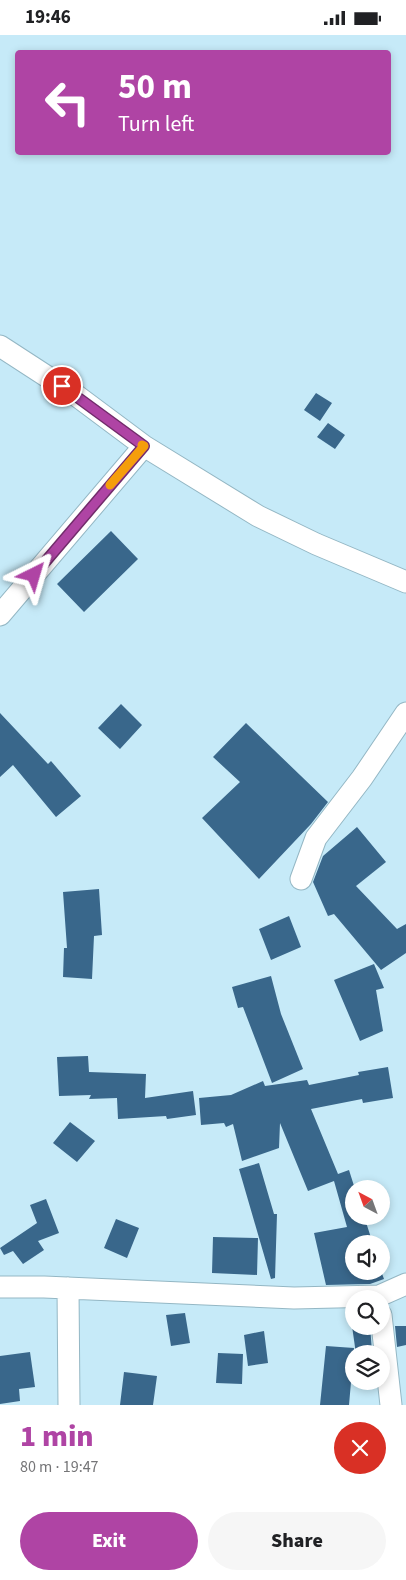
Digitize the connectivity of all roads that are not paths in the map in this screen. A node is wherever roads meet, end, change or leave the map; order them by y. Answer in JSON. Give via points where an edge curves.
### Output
{"nodes":[{"id":1,"x":0,"y":346,"type":"edge"},
{"id":2,"x":144,"y":446,"type":"junction"},
{"id":3,"x":406,"y":582,"type":"edge"},
{"id":4,"x":0,"y":615,"type":"edge"},
{"id":5,"x":406,"y":713,"type":"edge"},
{"id":6,"x":301,"y":879,"type":"dead end"},
{"id":7,"x":406,"y":1284,"type":"edge"},
{"id":8,"x":0,"y":1287,"type":"edge"},
{"id":9,"x":68,"y":1288,"type":"junction"},
{"id":10,"x":390,"y":1296,"type":"edge"},
{"id":11,"x":345,"y":1301,"type":"edge"},
{"id":12,"x":383,"y":1335,"type":"edge"},
{"id":13,"x":69,"y":1405,"type":"edge"},
{"id":14,"x":391,"y":1405,"type":"edge"}],
"edges":[{"from":1,"to":2,"type":"street","via":[[77,396]]},
{"from":2,"to":3,"type":"street","via":[[258,516]]},
{"from":2,"to":4,"type":"street"},
{"from":5,"to":6,"type":"street","via":[[316,838]]},
{"from":7,"to":10,"type":"street"},
{"from":8,"to":9,"type":"street"},
{"from":9,"to":11,"type":"street"},
{"from":9,"to":13,"type":"street"},
{"from":12,"to":14,"type":"street"}]}
